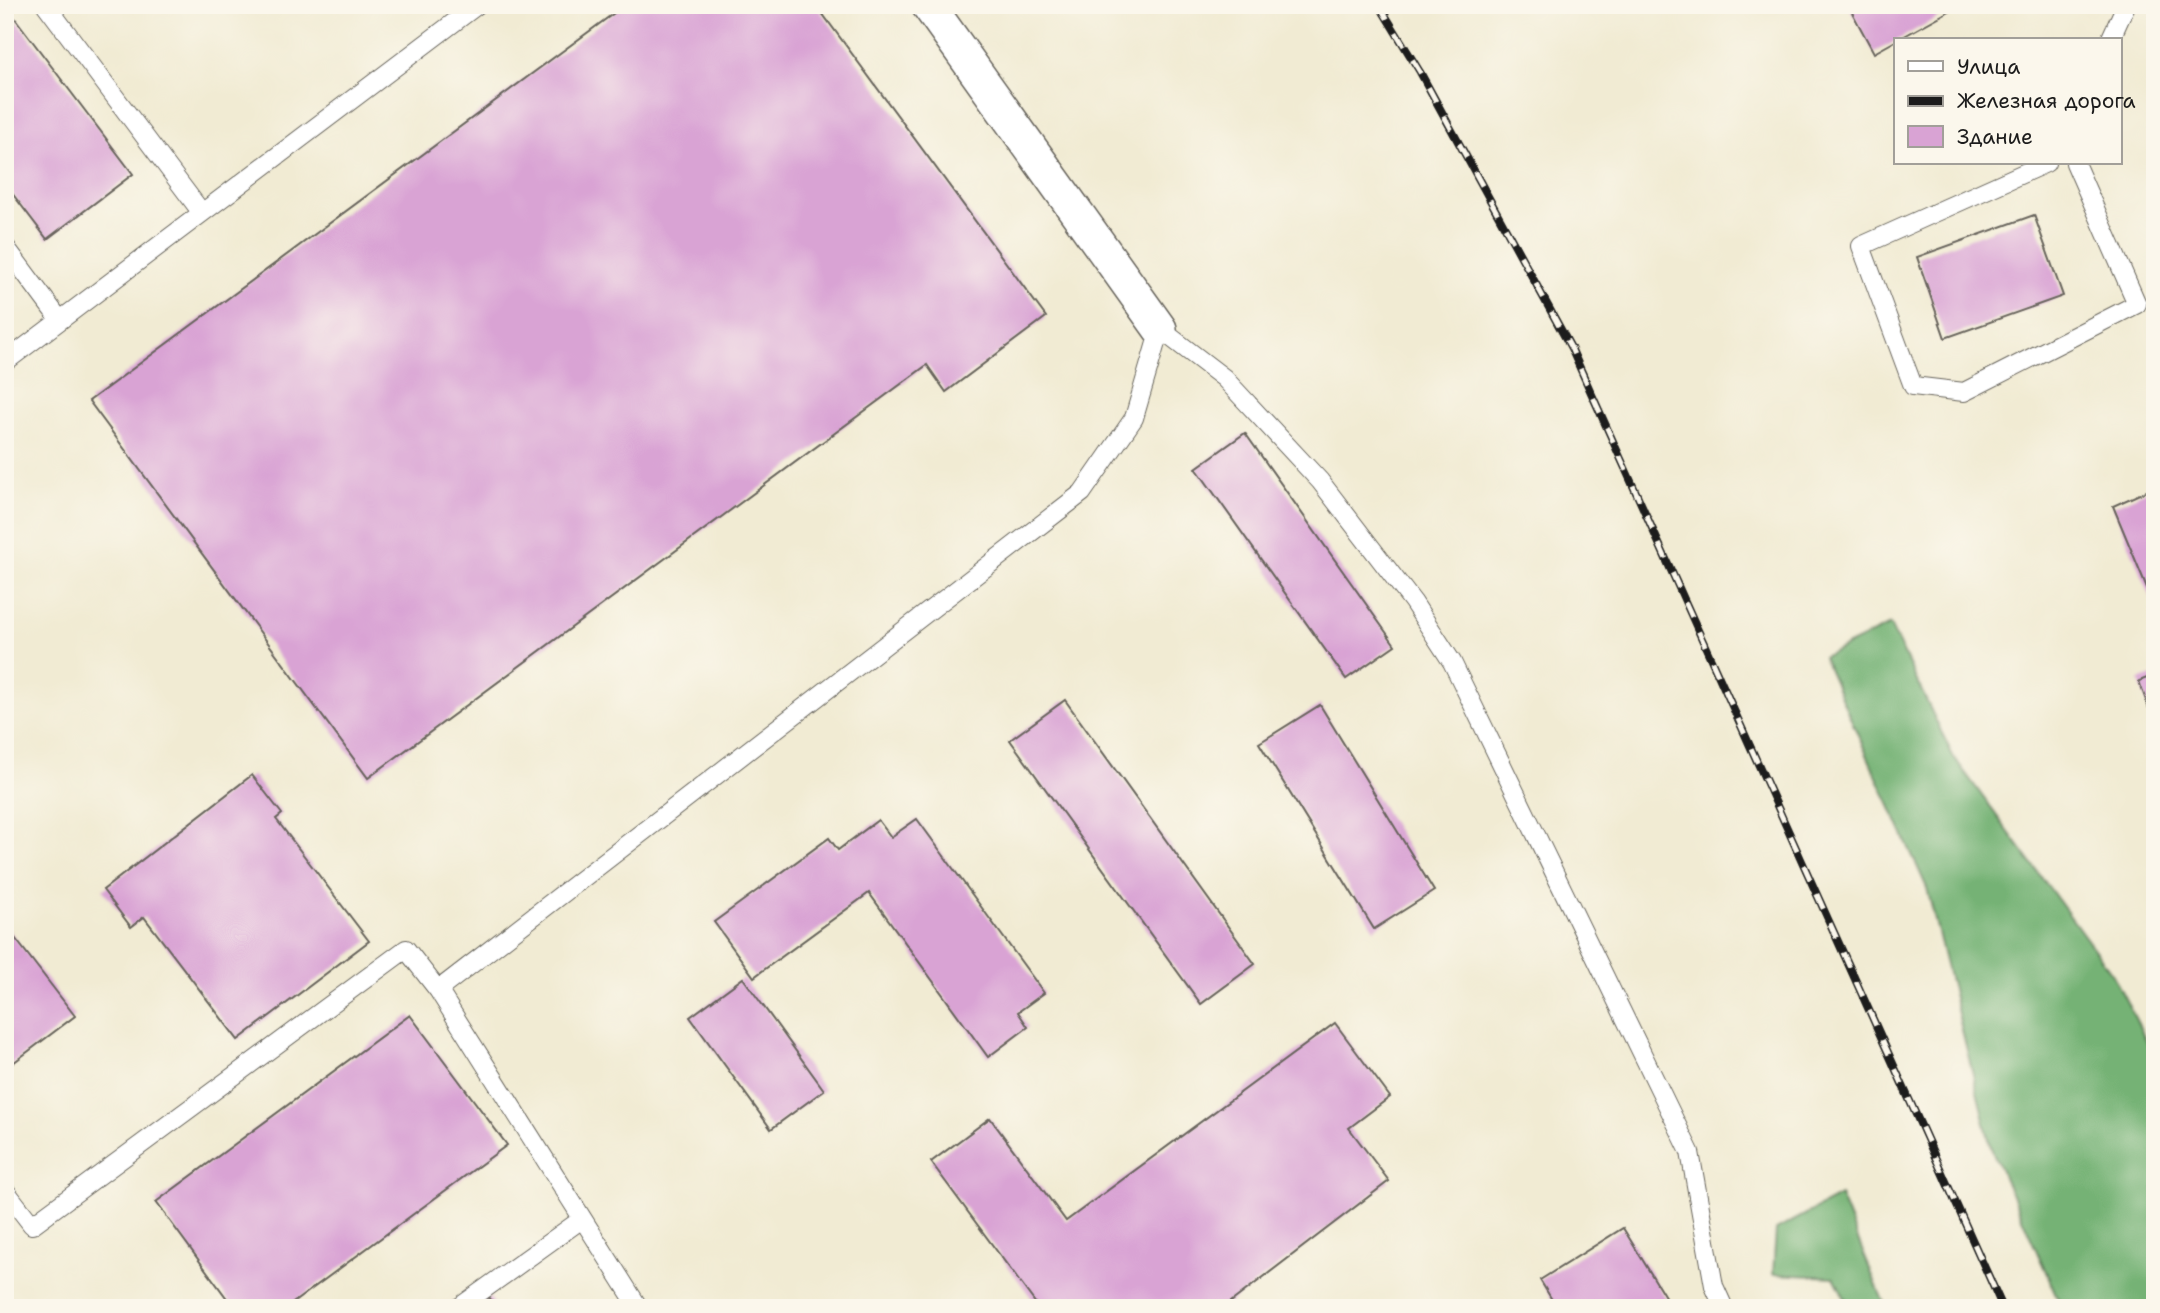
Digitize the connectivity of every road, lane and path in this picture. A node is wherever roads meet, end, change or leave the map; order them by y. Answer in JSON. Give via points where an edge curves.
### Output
{"nodes":[{"id":1,"x":46,"y":5,"type":"edge"},
{"id":2,"x":477,"y":5,"type":"edge"},
{"id":3,"x":928,"y":5,"type":"edge"},
{"id":4,"x":2126,"y":5,"type":"edge"},
{"id":5,"x":2111,"y":38,"type":"edge"},
{"id":6,"x":2044,"y":164,"type":"edge"},
{"id":7,"x":2075,"y":164,"type":"edge"},
{"id":8,"x":202,"y":213,"type":"junction"},
{"id":9,"x":5,"y":246,"type":"edge"},
{"id":10,"x":60,"y":320,"type":"junction"},
{"id":11,"x":1160,"y":329,"type":"junction"},
{"id":12,"x":5,"y":362,"type":"edge"},
{"id":13,"x":438,"y":990,"type":"junction"},
{"id":14,"x":5,"y":1190,"type":"edge"},
{"id":15,"x":582,"y":1219,"type":"junction"},
{"id":16,"x":458,"y":1308,"type":"edge"},
{"id":17,"x":639,"y":1308,"type":"edge"},
{"id":18,"x":1724,"y":1308,"type":"edge"}],
"edges":[{"from":1,"to":8,"type":"lane"},
{"from":2,"to":8,"type":"lane"},
{"from":3,"to":11,"type":"street"},
{"from":4,"to":5,"type":"lane"},
{"from":6,"to":7,"type":"lane","via":[[1861,246],[1913,386],[1964,392],[2137,304]]},
{"from":8,"to":10,"type":"lane"},
{"from":9,"to":10,"type":"lane"},
{"from":10,"to":12,"type":"lane"},
{"from":11,"to":13,"type":"lane","via":[[1134,418],[1082,493]]},
{"from":11,"to":18,"type":"lane","via":[[1224,378],[1320,481],[1413,602],[1452,662],[1690,1152],[1714,1286]]},
{"from":13,"to":14,"type":"lane","via":[[406,949],[32,1225]]},
{"from":13,"to":15,"type":"lane"},
{"from":15,"to":16,"type":"lane"},
{"from":15,"to":17,"type":"lane"}]}
